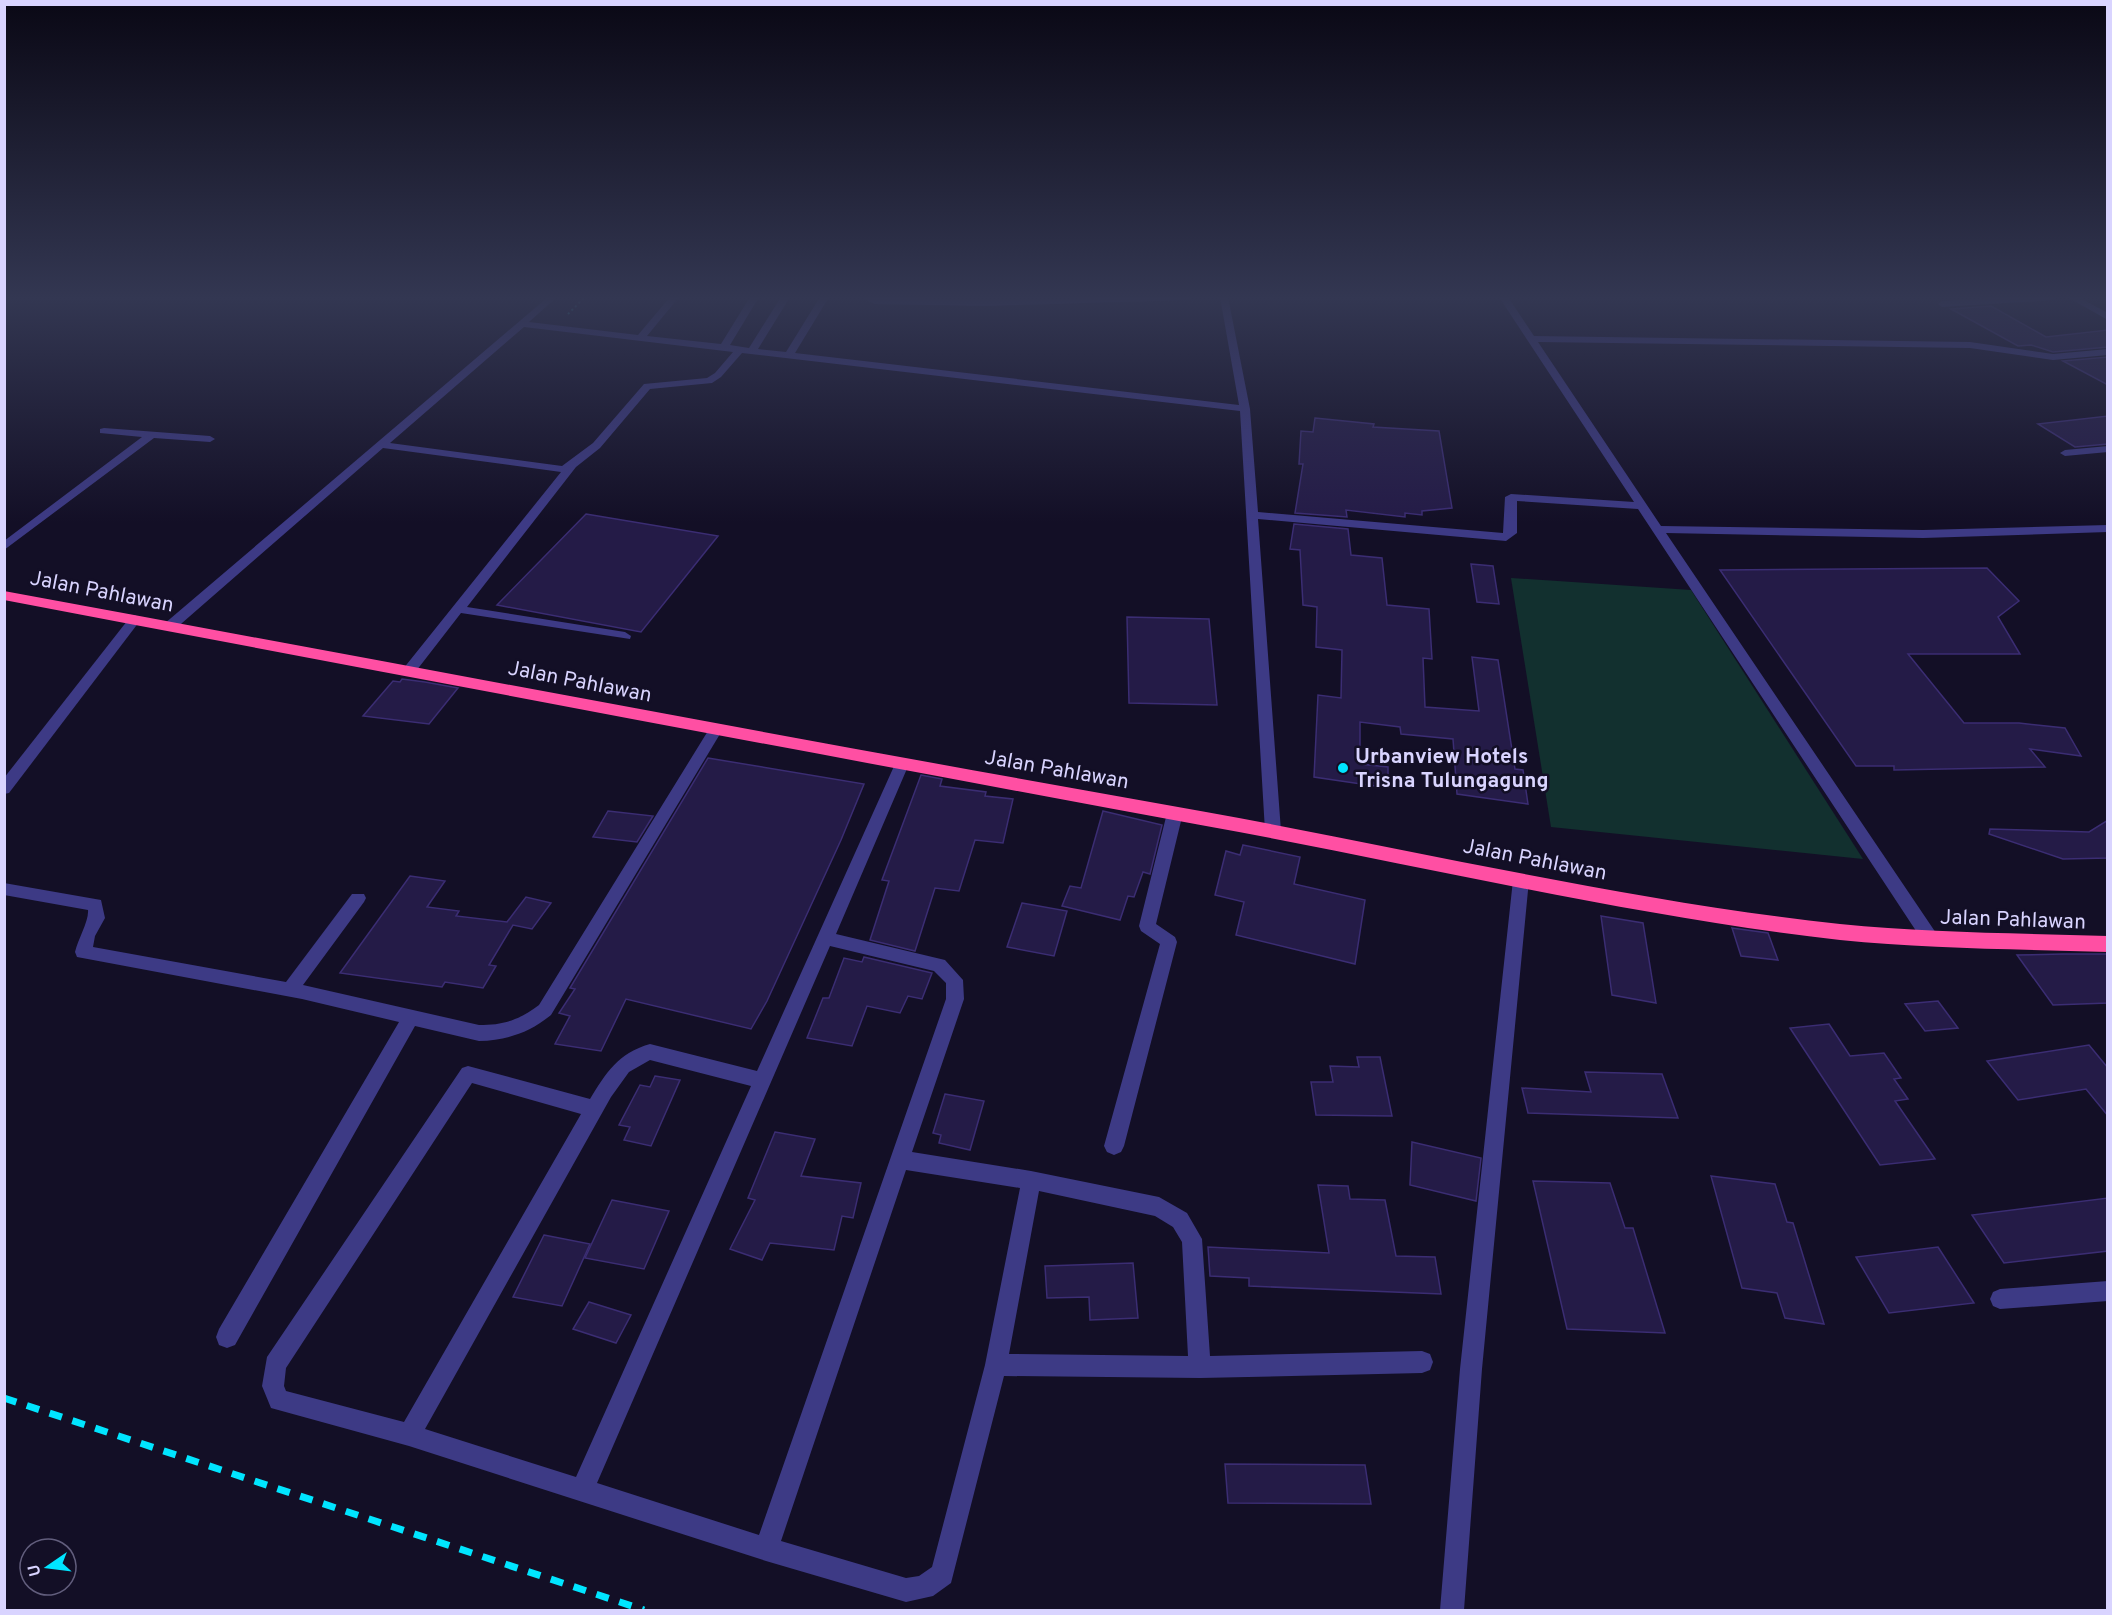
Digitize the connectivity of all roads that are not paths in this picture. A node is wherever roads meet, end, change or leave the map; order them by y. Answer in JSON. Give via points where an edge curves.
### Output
{"nodes":[{"id":1,"x":467,"y":372,"type":"edge"},
{"id":2,"x":720,"y":372,"type":"edge"},
{"id":3,"x":936,"y":372,"type":"edge"},
{"id":4,"x":1238,"y":372,"type":"edge"},
{"id":5,"x":1554,"y":372,"type":"edge"},
{"id":6,"x":1245,"y":409,"type":"junction"},
{"id":7,"x":104,"y":431,"type":"dead end"},
{"id":8,"x":152,"y":435,"type":"junction"},
{"id":9,"x":210,"y":439,"type":"dead end"},
{"id":10,"x":381,"y":446,"type":"junction"},
{"id":11,"x":2108,"y":449,"type":"edge"},
{"id":12,"x":2065,"y":453,"type":"dead end"},
{"id":13,"x":571,"y":467,"type":"junction"},
{"id":14,"x":1642,"y":506,"type":"junction"},
{"id":15,"x":1252,"y":515,"type":"junction"},
{"id":16,"x":2108,"y":528,"type":"edge"},
{"id":17,"x":1656,"y":529,"type":"junction"},
{"id":18,"x":4,"y":547,"type":"edge"},
{"id":19,"x":4,"y":595,"type":"edge"},
{"id":20,"x":458,"y":609,"type":"junction"},
{"id":21,"x":135,"y":619,"type":"junction"},
{"id":22,"x":169,"y":627,"type":"junction"},
{"id":23,"x":625,"y":636,"type":"dead end"},
{"id":24,"x":408,"y":672,"type":"junction"},
{"id":25,"x":716,"y":729,"type":"junction"},
{"id":26,"x":902,"y":764,"type":"junction"},
{"id":27,"x":4,"y":789,"type":"edge"},
{"id":28,"x":1175,"y":813,"type":"junction"},
{"id":29,"x":1273,"y":831,"type":"junction"},
{"id":30,"x":1521,"y":880,"type":"junction"},
{"id":31,"x":4,"y":889,"type":"edge"},
{"id":32,"x":358,"y":898,"type":"dead end"},
{"id":33,"x":826,"y":938,"type":"junction"},
{"id":34,"x":1930,"y":938,"type":"junction"},
{"id":35,"x":2108,"y":944,"type":"edge"},
{"id":36,"x":290,"y":990,"type":"junction"},
{"id":37,"x":411,"y":1017,"type":"junction"},
{"id":38,"x":763,"y":1081,"type":"junction"},
{"id":39,"x":594,"y":1109,"type":"junction"},
{"id":40,"x":1114,"y":1146,"type":"dead end"},
{"id":41,"x":902,"y":1160,"type":"junction"},
{"id":42,"x":1031,"y":1180,"type":"junction"},
{"id":43,"x":2108,"y":1291,"type":"edge"},
{"id":44,"x":2000,"y":1299,"type":"dead end"},
{"id":45,"x":227,"y":1337,"type":"dead end"},
{"id":46,"x":1422,"y":1362,"type":"dead end"},
{"id":47,"x":996,"y":1365,"type":"junction"},
{"id":48,"x":1200,"y":1367,"type":"junction"},
{"id":49,"x":409,"y":1435,"type":"junction"},
{"id":50,"x":582,"y":1490,"type":"junction"},
{"id":51,"x":766,"y":1549,"type":"junction"},
{"id":52,"x":1452,"y":1611,"type":"edge"}],
"edges":[{"from":1,"to":10,"type":"street"},
{"from":2,"to":13,"type":"street","via":[[709,381],[647,386]]},
{"from":3,"to":6,"type":"street"},
{"from":4,"to":6,"type":"street"},
{"from":5,"to":14,"type":"street"},
{"from":6,"to":15,"type":"street"},
{"from":7,"to":8,"type":"street"},
{"from":8,"to":9,"type":"street"},
{"from":8,"to":18,"type":"street"},
{"from":10,"to":13,"type":"street"},
{"from":10,"to":22,"type":"street"},
{"from":11,"to":12,"type":"street"},
{"from":13,"to":20,"type":"street"},
{"from":14,"to":15,"type":"street","via":[[1511,497],[1511,532],[1506,537]]},
{"from":14,"to":17,"type":"street"},
{"from":15,"to":29,"type":"street"},
{"from":16,"to":17,"type":"street","via":[[1923,534]]},
{"from":17,"to":34,"type":"street"},
{"from":19,"to":21,"type":"highway","name":"Jalan Pahlawan"},
{"from":20,"to":23,"type":"street"},
{"from":20,"to":24,"type":"street"},
{"from":21,"to":22,"type":"highway","name":"Jalan Pahlawan"},
{"from":21,"to":27,"type":"street"},
{"from":22,"to":24,"type":"highway","name":"Jalan Pahlawan"},
{"from":24,"to":25,"type":"highway","name":"Jalan Pahlawan"},
{"from":25,"to":26,"type":"highway","name":"Jalan Pahlawan"},
{"from":25,"to":37,"type":"street","via":[[545,1010],[524,1028],[501,1033],[479,1033]]},
{"from":26,"to":28,"type":"highway","name":"Jalan Pahlawan"},
{"from":26,"to":33,"type":"street"},
{"from":28,"to":29,"type":"highway","name":"Jalan Pahlawan"},
{"from":28,"to":40,"type":"street","via":[[1147,926],[1169,942]]},
{"from":29,"to":30,"type":"highway","name":"Jalan Pahlawan"},
{"from":30,"to":34,"type":"highway","name":"Jalan Pahlawan","via":[[1750,920]]},
{"from":30,"to":52,"type":"street","via":[[1471,1369]]},
{"from":31,"to":36,"type":"street","via":[[95,905],[97,918],[83,952]]},
{"from":32,"to":36,"type":"street"},
{"from":33,"to":38,"type":"street"},
{"from":33,"to":41,"type":"street","via":[[939,965],[954,980],[955,999]]},
{"from":34,"to":35,"type":"highway","name":"Jalan Pahlawan"},
{"from":36,"to":37,"type":"street"},
{"from":37,"to":45,"type":"street"},
{"from":38,"to":39,"type":"street","via":[[650,1052],[624,1064]]},
{"from":38,"to":50,"type":"street"},
{"from":39,"to":49,"type":"street"},
{"from":39,"to":49,"type":"street","via":[[468,1074],[275,1365],[273,1386],[279,1400]]},
{"from":41,"to":42,"type":"street"},
{"from":41,"to":51,"type":"street"},
{"from":42,"to":47,"type":"street"},
{"from":42,"to":48,"type":"street","via":[[1159,1207],[1180,1220],[1192,1239]]},
{"from":43,"to":44,"type":"street"},
{"from":46,"to":48,"type":"street"},
{"from":47,"to":48,"type":"street"},
{"from":47,"to":51,"type":"street","via":[[942,1574],[930,1584],[918,1589],[895,1588]]},
{"from":49,"to":50,"type":"street"},
{"from":50,"to":51,"type":"street"}]}
